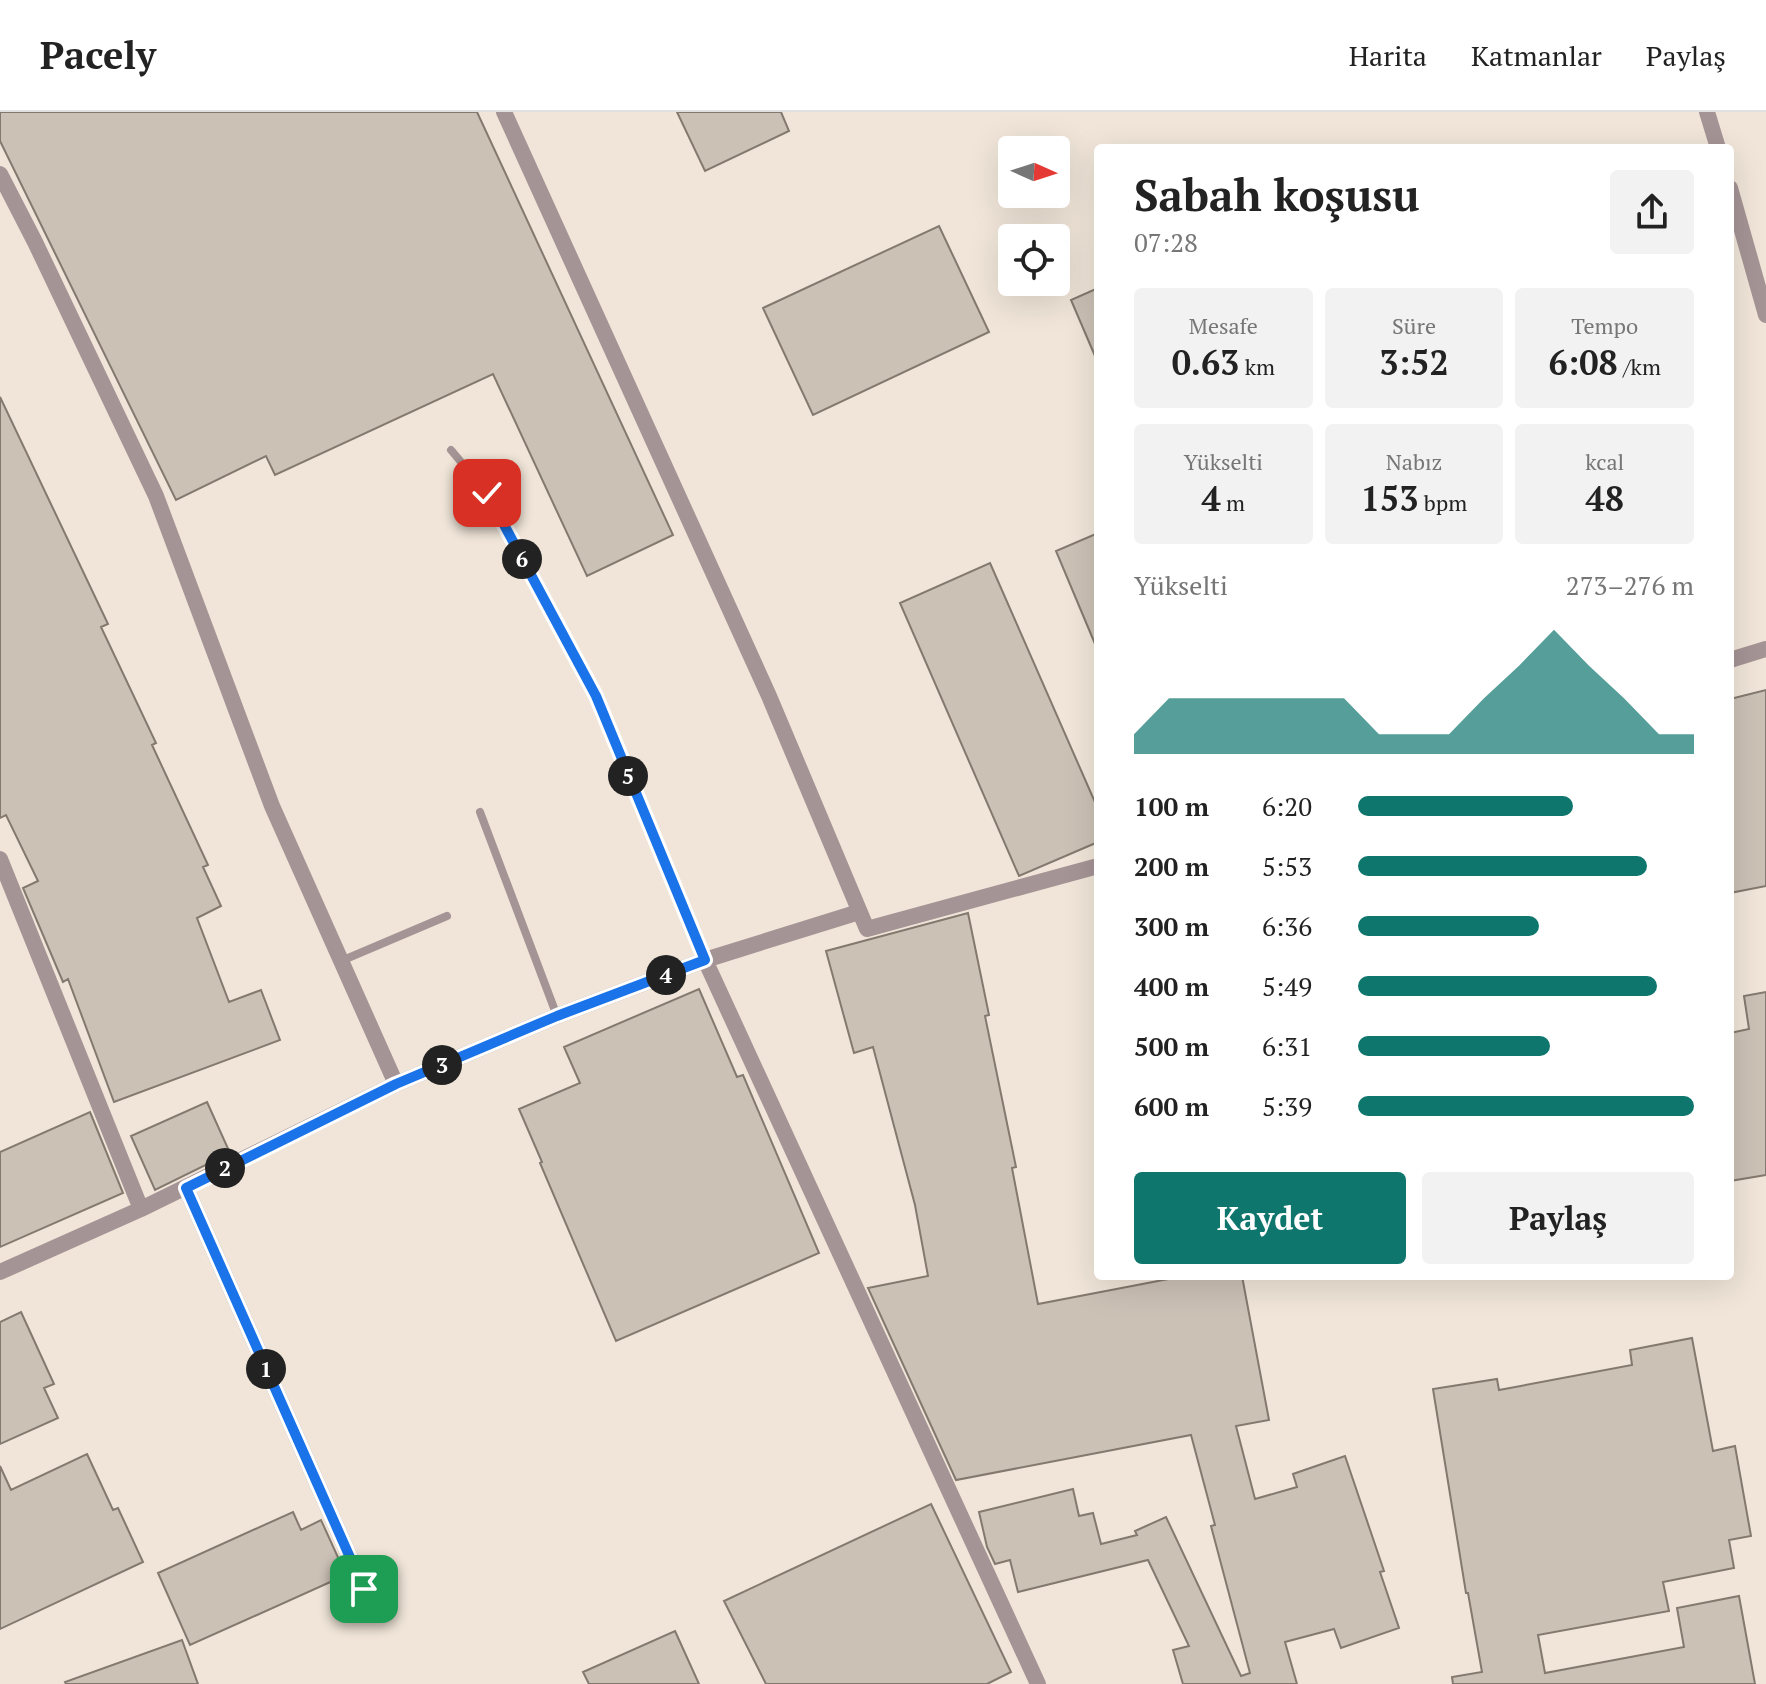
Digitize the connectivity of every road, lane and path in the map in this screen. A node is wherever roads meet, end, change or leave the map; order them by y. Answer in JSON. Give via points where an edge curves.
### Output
{"nodes":[{"id":1,"x":504,"y":112,"type":"edge"},
{"id":2,"x":1707,"y":112,"type":"edge"},
{"id":3,"x":1717,"y":144,"type":"edge"},
{"id":4,"x":0,"y":174,"type":"edge"},
{"id":5,"x":1734,"y":202,"type":"edge"},
{"id":6,"x":1766,"y":315,"type":"edge"},
{"id":7,"x":451,"y":450,"type":"dead end"},
{"id":8,"x":1766,"y":649,"type":"edge"},
{"id":9,"x":1734,"y":659,"type":"edge"},
{"id":10,"x":480,"y":812,"type":"dead end"},
{"id":11,"x":0,"y":859,"type":"edge"},
{"id":12,"x":1094,"y":867,"type":"edge"},
{"id":13,"x":859,"y":912,"type":"junction"},
{"id":14,"x":447,"y":916,"type":"dead end"},
{"id":15,"x":705,"y":960,"type":"junction"},
{"id":16,"x":341,"y":961,"type":"junction"},
{"id":17,"x":557,"y":1016,"type":"junction"},
{"id":18,"x":396,"y":1084,"type":"junction"},
{"id":19,"x":186,"y":1188,"type":"junction"},
{"id":20,"x":141,"y":1209,"type":"junction"},
{"id":21,"x":0,"y":1272,"type":"edge"},
{"id":22,"x":364,"y":1589,"type":"dead end"},
{"id":23,"x":1038,"y":1684,"type":"edge"}],
"edges":[{"from":1,"to":13,"type":"street","via":[[769,696]]},
{"from":2,"to":3,"type":"street"},
{"from":4,"to":16,"type":"street","via":[[156,496],[272,806]]},
{"from":5,"to":6,"type":"street"},
{"from":7,"to":15,"type":"lane","via":[[487,493],[596,696]]},
{"from":8,"to":9,"type":"street"},
{"from":10,"to":17,"type":"lane"},
{"from":11,"to":20,"type":"street"},
{"from":12,"to":13,"type":"street","via":[[867,929]]},
{"from":13,"to":15,"type":"street"},
{"from":14,"to":16,"type":"lane"},
{"from":15,"to":17,"type":"street"},
{"from":15,"to":23,"type":"street"},
{"from":16,"to":18,"type":"street"},
{"from":17,"to":18,"type":"street"},
{"from":18,"to":19,"type":"street"},
{"from":19,"to":20,"type":"street"},
{"from":19,"to":22,"type":"street"},
{"from":20,"to":21,"type":"street"}]}
